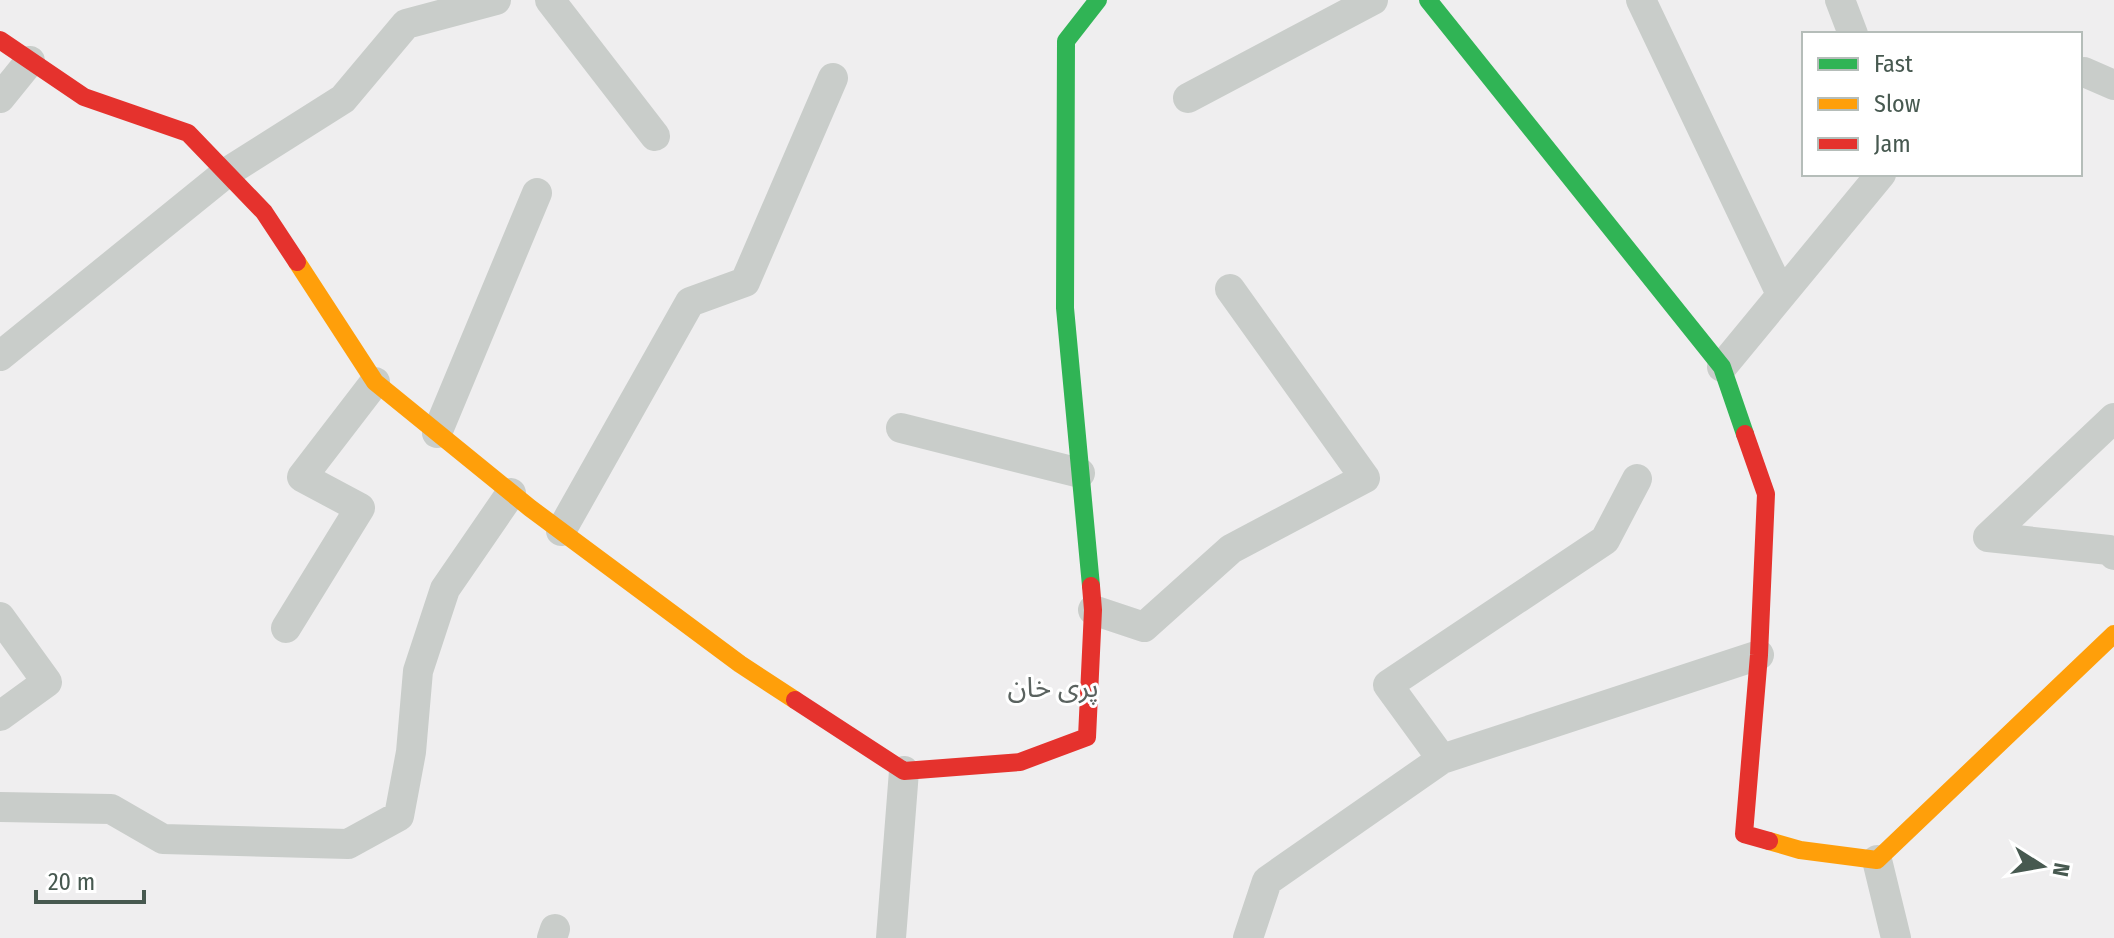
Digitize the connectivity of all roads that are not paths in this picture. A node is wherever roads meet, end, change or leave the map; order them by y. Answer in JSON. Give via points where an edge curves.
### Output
{"nodes":[{"id":1,"x":496,"y":0,"type":"edge"},
{"id":2,"x":550,"y":0,"type":"edge"},
{"id":3,"x":1098,"y":0,"type":"edge"},
{"id":4,"x":1373,"y":0,"type":"edge"},
{"id":5,"x":1428,"y":0,"type":"edge"},
{"id":6,"x":1641,"y":0,"type":"edge"},
{"id":7,"x":1840,"y":0,"type":"edge"},
{"id":8,"x":1852,"y":32,"type":"edge"},
{"id":9,"x":0,"y":40,"type":"edge"},
{"id":10,"x":30,"y":61,"type":"junction"},
{"id":11,"x":2082,"y":72,"type":"edge"},
{"id":12,"x":833,"y":78,"type":"dead end"},
{"id":13,"x":2114,"y":85,"type":"edge"},
{"id":14,"x":0,"y":98,"type":"edge"},
{"id":15,"x":1188,"y":98,"type":"dead end"},
{"id":16,"x":655,"y":136,"type":"dead end"},
{"id":17,"x":226,"y":173,"type":"junction"},
{"id":18,"x":1879,"y":176,"type":"edge"},
{"id":19,"x":537,"y":193,"type":"dead end"},
{"id":20,"x":1230,"y":289,"type":"dead end"},
{"id":21,"x":1781,"y":294,"type":"junction"},
{"id":22,"x":0,"y":356,"type":"edge"},
{"id":23,"x":1722,"y":367,"type":"junction"},
{"id":24,"x":375,"y":382,"type":"junction"},
{"id":25,"x":2114,"y":418,"type":"edge"},
{"id":26,"x":901,"y":428,"type":"dead end"},
{"id":27,"x":437,"y":433,"type":"junction"},
{"id":28,"x":1080,"y":473,"type":"junction"},
{"id":29,"x":1637,"y":479,"type":"dead end"},
{"id":30,"x":511,"y":493,"type":"junction"},
{"id":31,"x":561,"y":531,"type":"junction"},
{"id":32,"x":2114,"y":555,"type":"edge"},
{"id":33,"x":1093,"y":610,"type":"junction"},
{"id":34,"x":0,"y":617,"type":"edge"},
{"id":35,"x":286,"y":628,"type":"dead end"},
{"id":36,"x":2114,"y":634,"type":"edge"},
{"id":37,"x":1759,"y":655,"type":"junction"},
{"id":38,"x":0,"y":716,"type":"edge"},
{"id":39,"x":1442,"y":759,"type":"junction"},
{"id":40,"x":904,"y":771,"type":"junction"},
{"id":41,"x":0,"y":807,"type":"edge"},
{"id":42,"x":1877,"y":860,"type":"junction"},
{"id":43,"x":891,"y":938,"type":"edge"},
{"id":44,"x":1248,"y":938,"type":"edge"},
{"id":45,"x":1896,"y":938,"type":"edge"}],
"edges":[{"from":1,"to":17,"type":"street","via":[[406,24],[343,99]]},
{"from":2,"to":16,"type":"street"},
{"from":3,"to":28,"type":"street","via":[[1066,41],[1065,308]]},
{"from":4,"to":15,"type":"street"},
{"from":5,"to":23,"type":"street"},
{"from":6,"to":21,"type":"street"},
{"from":7,"to":8,"type":"street"},
{"from":9,"to":10,"type":"street"},
{"from":10,"to":14,"type":"street"},
{"from":10,"to":17,"type":"street","via":[[84,97],[188,133]]},
{"from":11,"to":13,"type":"street"},
{"from":12,"to":31,"type":"street","via":[[745,282],[690,302]]},
{"from":17,"to":22,"type":"street"},
{"from":17,"to":24,"type":"street","via":[[264,212]]},
{"from":18,"to":21,"type":"street"},
{"from":19,"to":27,"type":"street"},
{"from":20,"to":33,"type":"street","via":[[1365,478],[1231,549],[1144,627]]},
{"from":21,"to":23,"type":"street"},
{"from":23,"to":37,"type":"street","via":[[1766,494]]},
{"from":24,"to":27,"type":"street"},
{"from":24,"to":35,"type":"street","via":[[302,477],[360,508]]},
{"from":25,"to":32,"type":"street","via":[[1988,537],[2109,550]]},
{"from":26,"to":28,"type":"street"},
{"from":27,"to":30,"type":"street"},
{"from":28,"to":33,"type":"street"},
{"from":29,"to":39,"type":"street","via":[[1605,540],[1388,685]]},
{"from":30,"to":31,"type":"street"},
{"from":30,"to":41,"type":"street","via":[[445,589],[418,671],[399,816],[348,844],[163,839],[111,809]]},
{"from":31,"to":40,"type":"street","via":[[740,664]]},
{"from":33,"to":40,"type":"street","via":[[1087,737],[1020,762]]},
{"from":34,"to":38,"type":"street","via":[[47,682]]},
{"from":36,"to":42,"type":"street"},
{"from":37,"to":39,"type":"street"},
{"from":37,"to":42,"type":"street","via":[[1744,834],[1800,850]]},
{"from":39,"to":44,"type":"street","via":[[1267,881]]},
{"from":40,"to":43,"type":"street"},
{"from":42,"to":45,"type":"street"}]}
